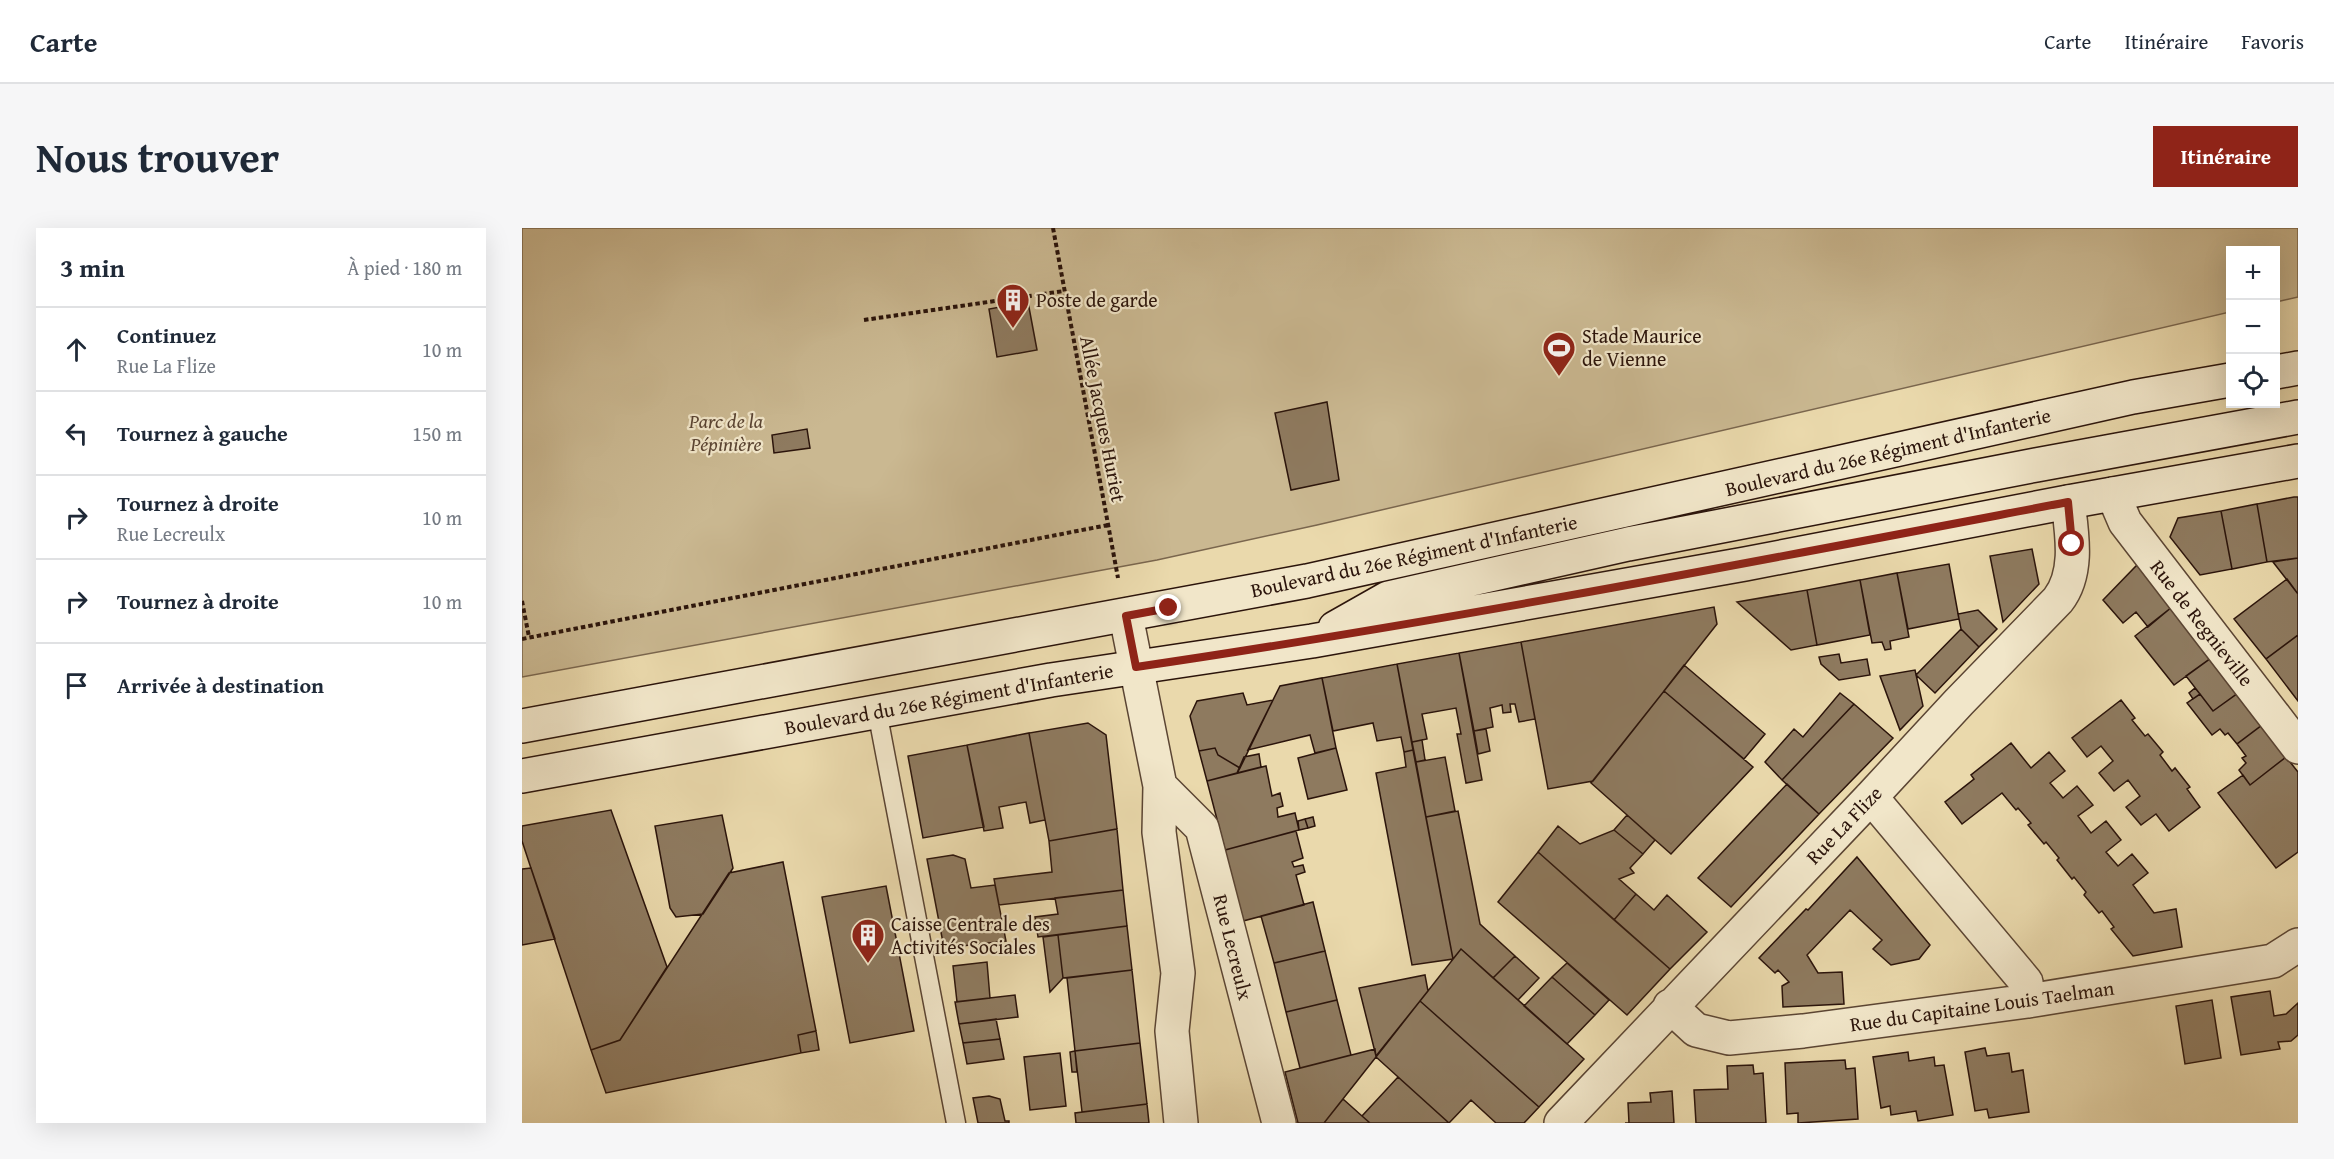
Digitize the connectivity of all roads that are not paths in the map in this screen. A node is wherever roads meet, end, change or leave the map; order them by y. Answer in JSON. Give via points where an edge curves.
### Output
{"nodes":[{"id":1,"x":2298,"y":368,"type":"edge"},
{"id":2,"x":2280,"y":371,"type":"edge"},
{"id":3,"x":2226,"y":381,"type":"edge"},
{"id":4,"x":2298,"y":417,"type":"edge"},
{"id":5,"x":2298,"y":461,"type":"edge"},
{"id":6,"x":2113,"y":494,"type":"junction"},
{"id":7,"x":2068,"y":502,"type":"junction"},
{"id":8,"x":1126,"y":616,"type":"junction"},
{"id":9,"x":1312,"y":641,"type":"junction"},
{"id":10,"x":1136,"y":667,"type":"junction"},
{"id":11,"x":877,"y":711,"type":"junction"},
{"id":12,"x":522,"y":726,"type":"edge"},
{"id":13,"x":2298,"y":747,"type":"edge"},
{"id":14,"x":522,"y":776,"type":"edge"},
{"id":15,"x":1160,"y":786,"type":"junction"},
{"id":16,"x":1871,"y":797,"type":"junction"},
{"id":17,"x":2298,"y":945,"type":"edge"},
{"id":18,"x":2028,"y":1001,"type":"junction"},
{"id":19,"x":1670,"y":1006,"type":"junction"},
{"id":20,"x":956,"y":1123,"type":"edge"},
{"id":21,"x":1181,"y":1123,"type":"edge"},
{"id":22,"x":1279,"y":1123,"type":"edge"},
{"id":23,"x":1561,"y":1123,"type":"edge"}],
"edges":[{"from":1,"to":2,"type":"main road"},
{"from":3,"to":8,"type":"main road","name":"Boulevard du 26e Régiment d'Infanterie","via":[[2133,397],[1307,581]]},
{"from":4,"to":9,"type":"main road","via":[[1628,544],[1388,598]]},
{"from":5,"to":6,"type":"main road","name":"Boulevard du 26e Régiment d'Infanterie"},
{"from":6,"to":7,"type":"main road","name":"Boulevard du 26e Régiment d'Infanterie"},
{"from":6,"to":13,"type":"main road","name":"Rue de Regnieville","via":[[2125,522]]},
{"from":7,"to":9,"type":"main road","name":"Boulevard du 26e Régiment d'Infanterie"},
{"from":7,"to":16,"type":"main road","name":"Rue La Flize","via":[[2071,570],[2064,592]]},
{"from":8,"to":10,"type":"main road"},
{"from":8,"to":12,"type":"main road","name":"Boulevard du 26e Régiment d'Infanterie"},
{"from":9,"to":10,"type":"main road","name":"Boulevard du 26e Régiment d'Infanterie"},
{"from":10,"to":11,"type":"main road","name":"Boulevard du 26e Régiment d'Infanterie"},
{"from":10,"to":15,"type":"main road"},
{"from":11,"to":14,"type":"main road","name":"Boulevard du 26e Régiment d'Infanterie"},
{"from":11,"to":20,"type":"lane"},
{"from":15,"to":21,"type":"main road","via":[[1159,832],[1178,972],[1172,1031]]},
{"from":15,"to":22,"type":"main road","name":"Rue Lecreulx","via":[[1202,828]]},
{"from":16,"to":18,"type":"main road","via":[[2026,982]]},
{"from":16,"to":19,"type":"main road","name":"Rue La Flize"},
{"from":17,"to":18,"type":"main road","name":"Rue du Capitaine Louis Taelman","via":[[2273,961]]},
{"from":18,"to":19,"type":"main road","name":"Rue du Capitaine Louis Taelman","via":[[1729,1038],[1696,1030]]},
{"from":19,"to":23,"type":"main road","name":"Rue La Flize"}]}
